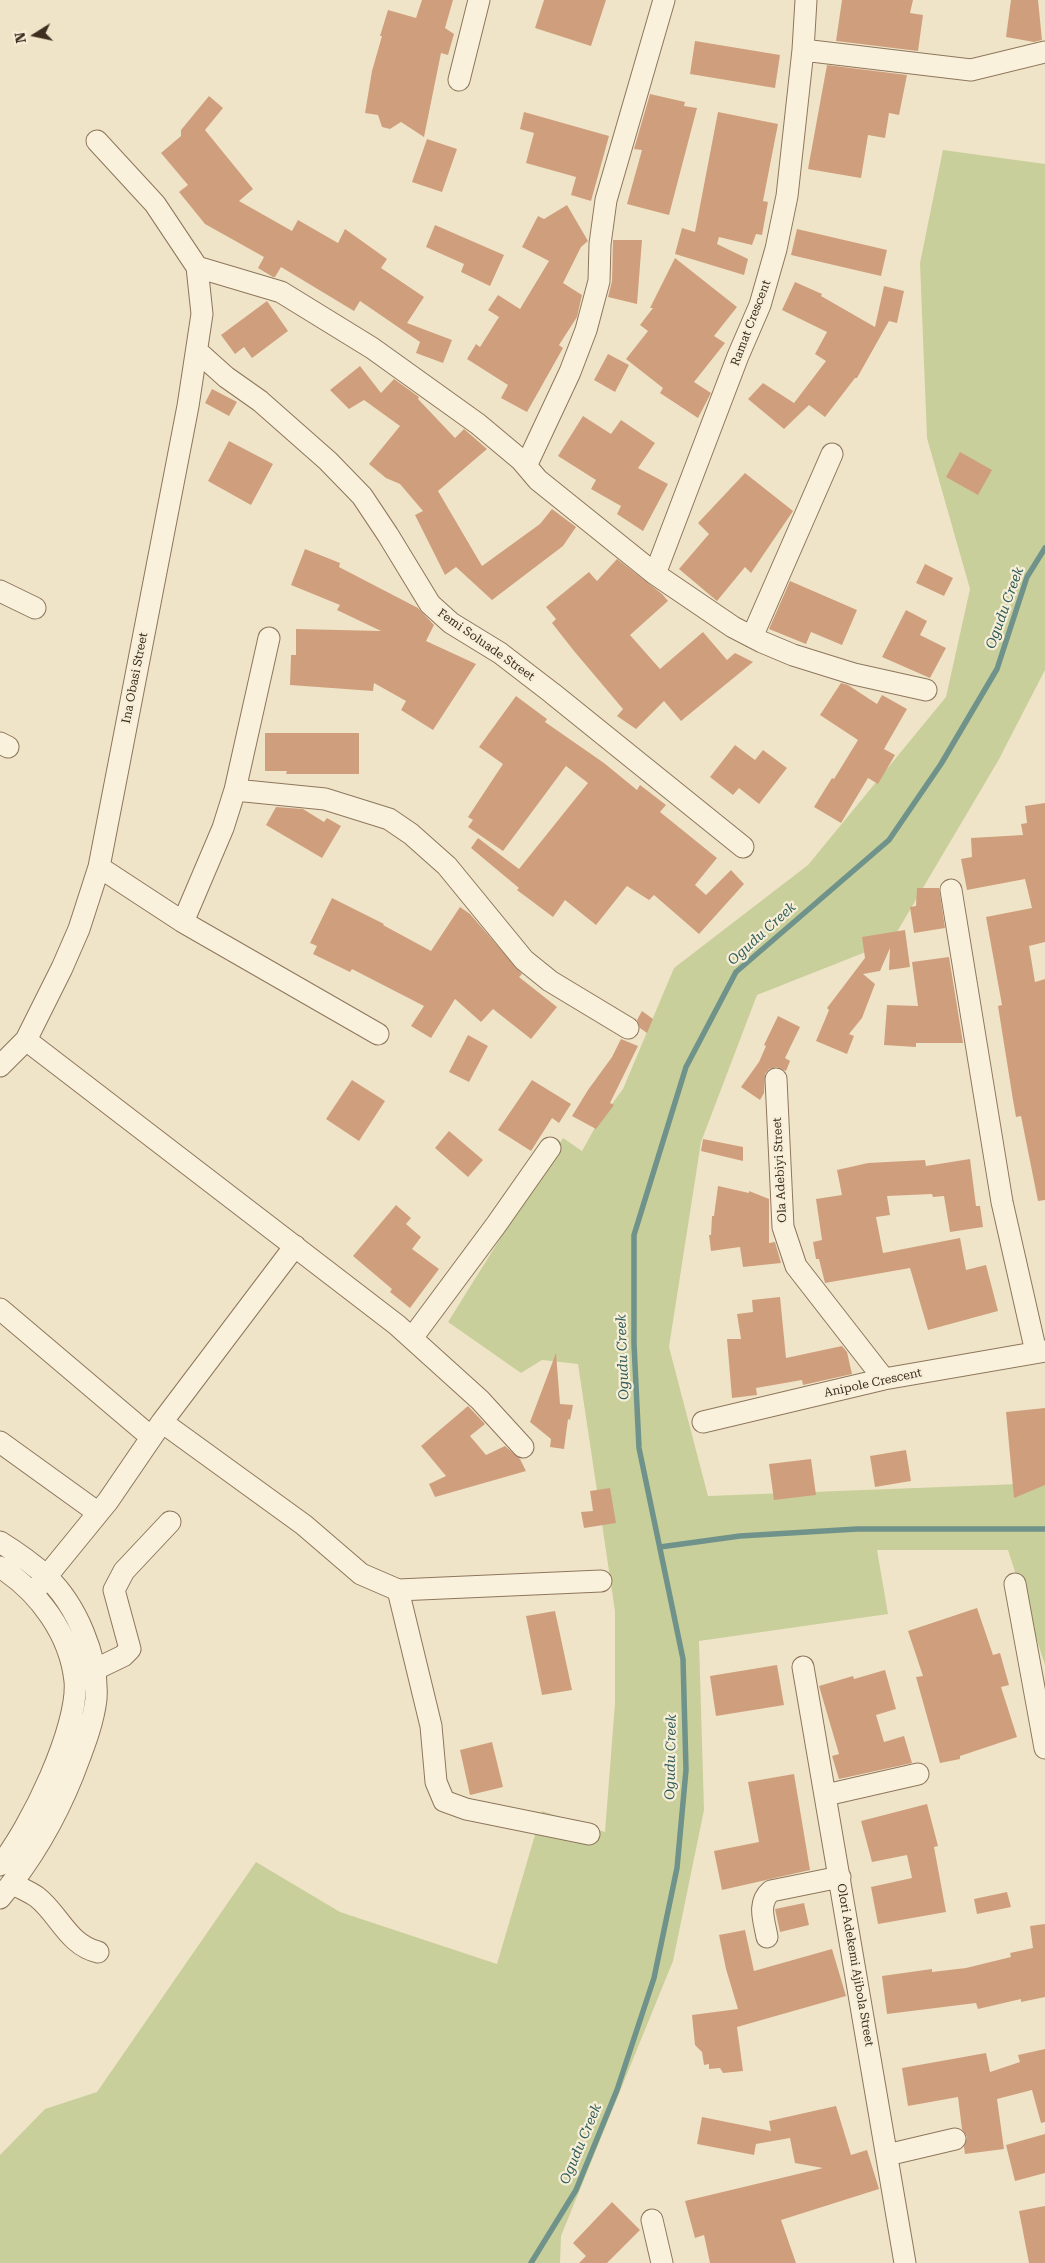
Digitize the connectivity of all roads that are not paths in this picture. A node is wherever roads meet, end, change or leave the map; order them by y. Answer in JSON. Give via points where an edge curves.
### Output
{"nodes":[{"id":1,"x":479,"y":0,"type":"edge"},
{"id":2,"x":664,"y":0,"type":"edge"},
{"id":3,"x":806,"y":0,"type":"edge"},
{"id":4,"x":803,"y":50,"type":"junction"},
{"id":5,"x":1045,"y":52,"type":"edge"},
{"id":6,"x":458,"y":80,"type":"dead end"},
{"id":7,"x":97,"y":140,"type":"dead end"},
{"id":8,"x":197,"y":266,"type":"junction"},
{"id":9,"x":197,"y":351,"type":"junction"},
{"id":10,"x":832,"y":454,"type":"dead end"},
{"id":11,"x":526,"y":466,"type":"junction"},
{"id":12,"x":655,"y":574,"type":"junction"},
{"id":13,"x":0,"y":591,"type":"edge"},
{"id":14,"x":35,"y":608,"type":"dead end"},
{"id":15,"x":752,"y":637,"type":"junction"},
{"id":16,"x":269,"y":638,"type":"dead end"},
{"id":17,"x":926,"y":690,"type":"dead end"},
{"id":18,"x":235,"y":790,"type":"junction"},
{"id":19,"x":743,"y":847,"type":"dead end"},
{"id":20,"x":98,"y":867,"type":"junction"},
{"id":21,"x":951,"y":890,"type":"dead end"},
{"id":22,"x":183,"y":922,"type":"junction"},
{"id":23,"x":628,"y":1028,"type":"dead end"},
{"id":24,"x":378,"y":1034,"type":"dead end"},
{"id":25,"x":26,"y":1040,"type":"junction"},
{"id":26,"x":0,"y":1066,"type":"edge"},
{"id":27,"x":776,"y":1080,"type":"dead end"},
{"id":28,"x":550,"y":1148,"type":"dead end"},
{"id":29,"x":295,"y":1246,"type":"junction"},
{"id":30,"x":0,"y":1309,"type":"edge"},
{"id":31,"x":412,"y":1338,"type":"junction"},
{"id":32,"x":1040,"y":1351,"type":"edge"},
{"id":33,"x":884,"y":1379,"type":"junction"},
{"id":34,"x":704,"y":1422,"type":"dead end"},
{"id":35,"x":156,"y":1430,"type":"junction"},
{"id":36,"x":0,"y":1442,"type":"edge"},
{"id":37,"x":523,"y":1447,"type":"dead end"},
{"id":38,"x":97,"y":1512,"type":"junction"},
{"id":39,"x":170,"y":1522,"type":"dead end"},
{"id":40,"x":0,"y":1542,"type":"edge"},
{"id":41,"x":0,"y":1567,"type":"edge"},
{"id":42,"x":47,"y":1576,"type":"junction"},
{"id":43,"x":601,"y":1581,"type":"dead end"},
{"id":44,"x":1015,"y":1584,"type":"dead end"},
{"id":45,"x":398,"y":1590,"type":"junction"},
{"id":46,"x":33,"y":1593,"type":"junction"},
{"id":47,"x":804,"y":1666,"type":"dead end"},
{"id":48,"x":94,"y":1670,"type":"junction"},
{"id":49,"x":83,"y":1706,"type":"junction"},
{"id":50,"x":1045,"y":1748,"type":"edge"},
{"id":51,"x":918,"y":1774,"type":"dead end"},
{"id":52,"x":826,"y":1795,"type":"junction"},
{"id":53,"x":589,"y":1834,"type":"dead end"},
{"id":54,"x":0,"y":1865,"type":"edge"},
{"id":55,"x":840,"y":1878,"type":"junction"},
{"id":56,"x":6,"y":1891,"type":"edge"},
{"id":57,"x":767,"y":1937,"type":"dead end"},
{"id":58,"x":98,"y":1952,"type":"dead end"},
{"id":59,"x":955,"y":2139,"type":"dead end"},
{"id":60,"x":887,"y":2155,"type":"junction"},
{"id":61,"x":652,"y":2220,"type":"dead end"},
{"id":62,"x":662,"y":2263,"type":"edge"},
{"id":63,"x":905,"y":2263,"type":"edge"}],
"edges":[{"from":1,"to":6,"type":"street"},
{"from":2,"to":11,"type":"street","via":[[606,200],[598,281],[586,330]]},
{"from":3,"to":4,"type":"street","name":"Ramat Crescent"},
{"from":4,"to":5,"type":"street","via":[[971,70]]},
{"from":4,"to":12,"type":"street","name":"Ramat Crescent","via":[[787,196],[766,286]]},
{"from":7,"to":8,"type":"street","via":[[155,204]]},
{"from":8,"to":9,"type":"street","name":"Ina Obasi Street","via":[[202,314]]},
{"from":8,"to":11,"type":"street","via":[[281,292],[372,348],[436,393]]},
{"from":9,"to":19,"type":"street","name":"Femi Soluade Street","via":[[260,401],[362,496],[430,604],[451,623],[500,653],[552,692]]},
{"from":9,"to":20,"type":"street","name":"Ina Obasi Street"},
{"from":10,"to":15,"type":"street"},
{"from":11,"to":12,"type":"street","via":[[538,480]]},
{"from":12,"to":15,"type":"street"},
{"from":13,"to":14,"type":"street"},
{"from":15,"to":17,"type":"street","via":[[793,655],[854,674]]},
{"from":16,"to":18,"type":"street"},
{"from":18,"to":22,"type":"street","via":[[223,828]]},
{"from":18,"to":23,"type":"street","via":[[325,799],[389,819],[447,866],[524,960],[550,981]]},
{"from":20,"to":22,"type":"street"},
{"from":20,"to":25,"type":"street","name":"Ina Obasi Street","via":[[79,929]]},
{"from":21,"to":32,"type":"street","via":[[1002,1202]]},
{"from":22,"to":24,"type":"street"},
{"from":25,"to":26,"type":"street","name":"Ina Obasi Street"},
{"from":25,"to":29,"type":"street"},
{"from":27,"to":33,"type":"street","name":"Ola Adebiyi Street","via":[[783,1227],[796,1266]]},
{"from":28,"to":31,"type":"street"},
{"from":29,"to":31,"type":"street"},
{"from":29,"to":35,"type":"street"},
{"from":30,"to":35,"type":"street"},
{"from":31,"to":37,"type":"street","via":[[480,1400]]},
{"from":32,"to":33,"type":"street","name":"Anipole Crescent"},
{"from":33,"to":34,"type":"street","name":"Anipole Crescent"},
{"from":35,"to":38,"type":"street","via":[[108,1501]]},
{"from":35,"to":45,"type":"street","via":[[304,1525],[361,1574]]},
{"from":36,"to":38,"type":"street"},
{"from":38,"to":42,"type":"street"},
{"from":39,"to":48,"type":"street","via":[[124,1571],[114,1590],[130,1649],[123,1656]]},
{"from":40,"to":42,"type":"street"},
{"from":41,"to":46,"type":"street"},
{"from":42,"to":46,"type":"street"},
{"from":42,"to":48,"type":"street","via":[[76,1617]]},
{"from":43,"to":45,"type":"street"},
{"from":44,"to":50,"type":"street"},
{"from":45,"to":53,"type":"street","via":[[431,1726],[436,1782],[444,1801],[466,1809]]},
{"from":46,"to":49,"type":"street","via":[[57,1627]]},
{"from":47,"to":52,"type":"street","name":"Olori Adekemi Ajibola Street"},
{"from":48,"to":49,"type":"street","via":[[96,1699]]},
{"from":49,"to":54,"type":"street","via":[[67,1729],[46,1788]]},
{"from":49,"to":56,"type":"street","via":[[79,1760],[45,1835]]},
{"from":51,"to":52,"type":"street"},
{"from":52,"to":55,"type":"street","name":"Olori Adekemi Ajibola Street"},
{"from":55,"to":57,"type":"street","via":[[771,1891],[764,1897],[762,1908]]},
{"from":55,"to":60,"type":"street","name":"Olori Adekemi Ajibola Street"},
{"from":56,"to":58,"type":"street","via":[[37,1897],[85,1949]]},
{"from":59,"to":60,"type":"street"},
{"from":60,"to":63,"type":"street","name":"Olori Adekemi Ajibola Street"},
{"from":61,"to":62,"type":"street"}]}
